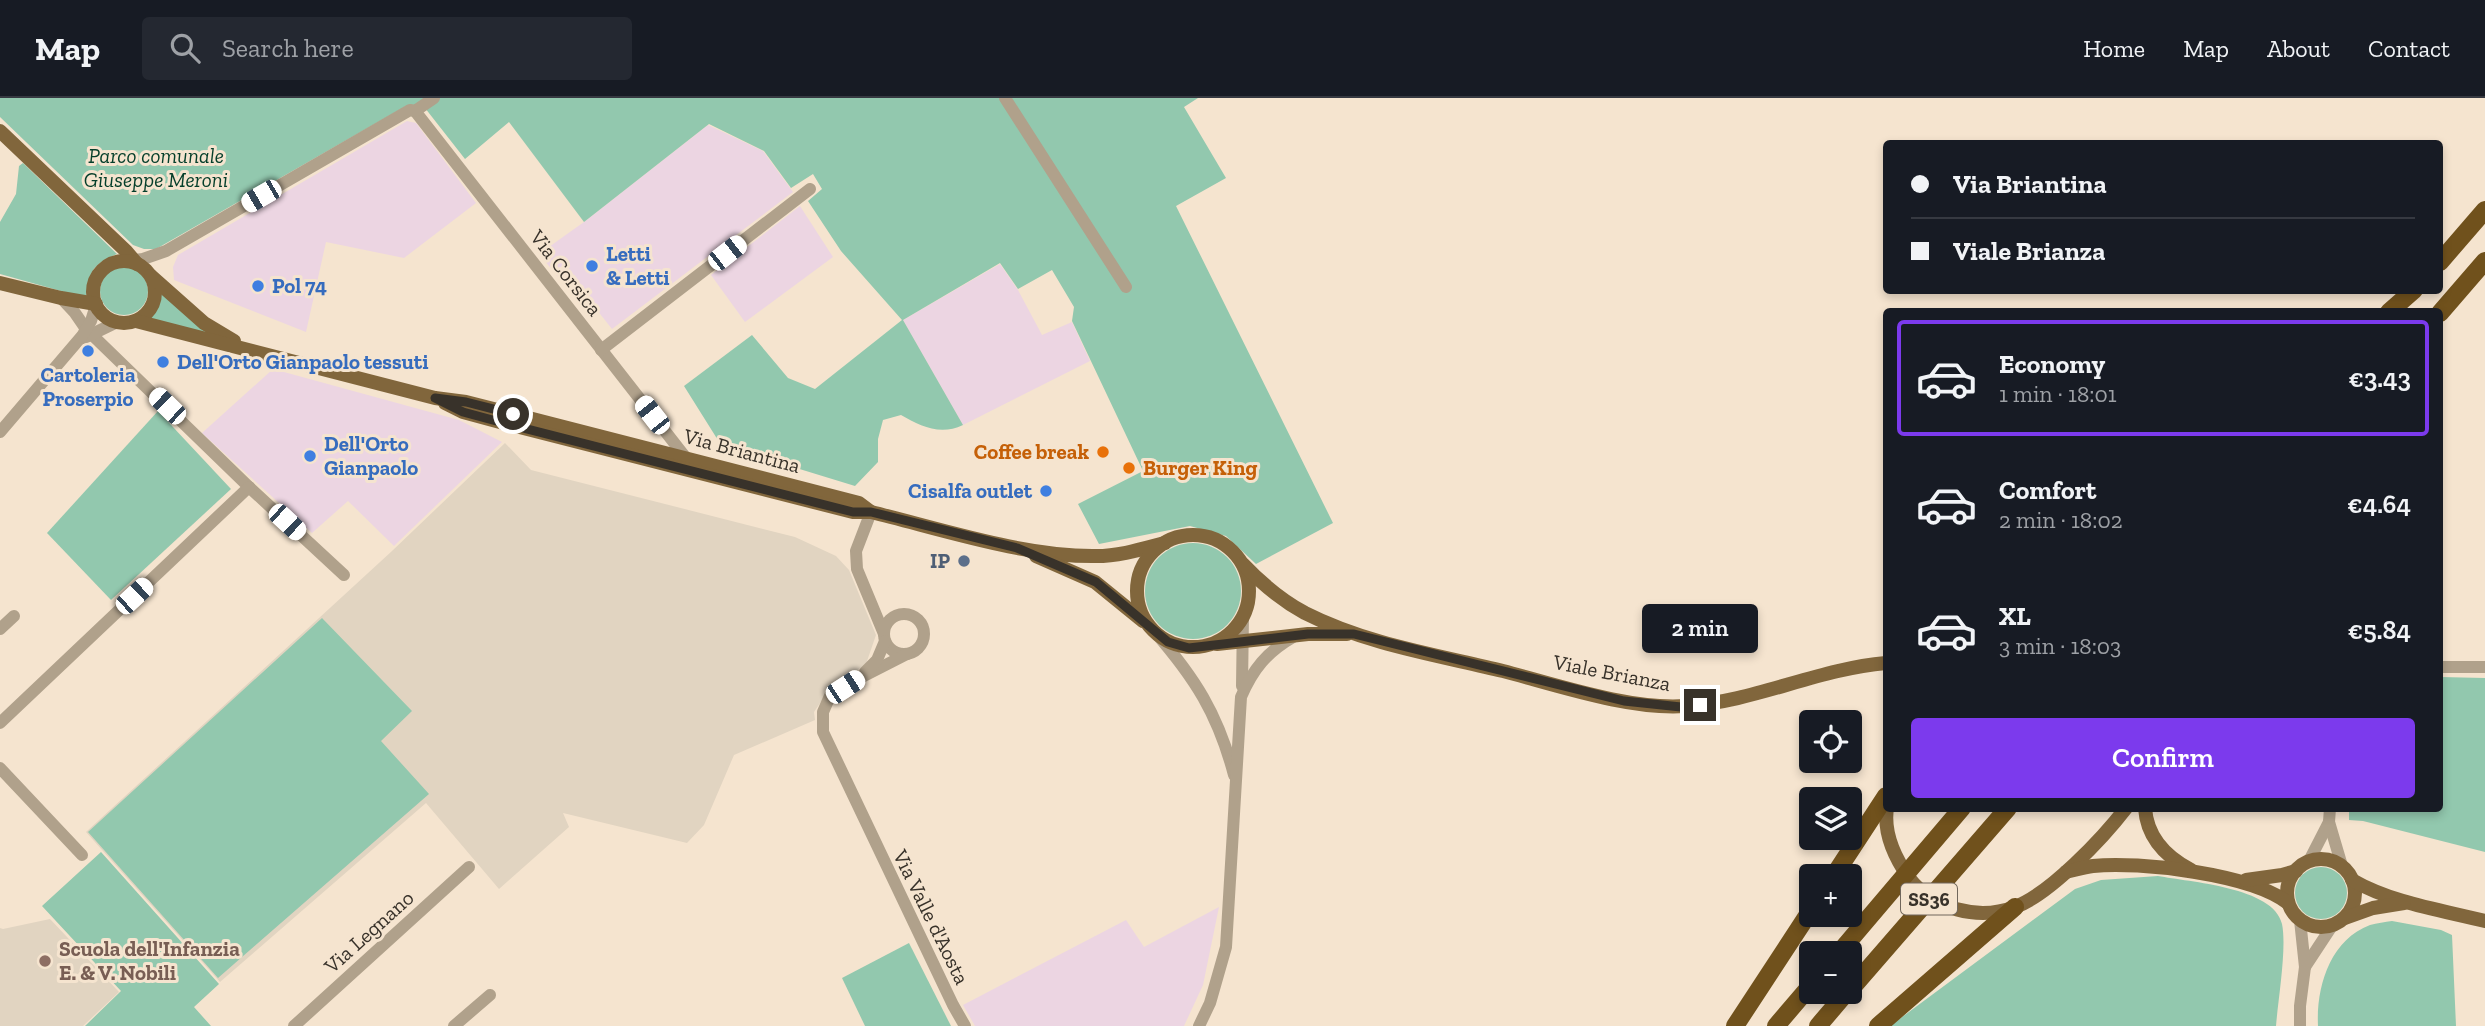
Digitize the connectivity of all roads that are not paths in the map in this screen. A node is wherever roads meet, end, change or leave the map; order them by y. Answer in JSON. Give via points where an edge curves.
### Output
{"nodes":[{"id":1,"x":434,"y":98,"type":"edge"},
{"id":2,"x":1005,"y":98,"type":"edge"},
{"id":3,"x":415,"y":111,"type":"junction"},
{"id":4,"x":0,"y":131,"type":"edge"},
{"id":5,"x":810,"y":189,"type":"dead end"},
{"id":6,"x":2485,"y":210,"type":"edge"},
{"id":7,"x":2443,"y":259,"type":"edge"},
{"id":8,"x":2485,"y":261,"type":"edge"},
{"id":9,"x":136,"y":265,"type":"junction"},
{"id":10,"x":0,"y":283,"type":"edge"},
{"id":11,"x":1126,"y":287,"type":"dead end"},
{"id":12,"x":2409,"y":294,"type":"edge"},
{"id":13,"x":2411,"y":294,"type":"edge"},
{"id":14,"x":61,"y":299,"type":"junction"},
{"id":15,"x":96,"y":305,"type":"junction"},
{"id":16,"x":2394,"y":308,"type":"edge"},
{"id":17,"x":2399,"y":308,"type":"edge"},
{"id":18,"x":2443,"y":310,"type":"edge"},
{"id":19,"x":135,"y":321,"type":"junction"},
{"id":20,"x":111,"y":325,"type":"junction"},
{"id":21,"x":88,"y":332,"type":"junction"},
{"id":22,"x":250,"y":350,"type":"junction"},
{"id":23,"x":601,"y":350,"type":"junction"},
{"id":24,"x":113,"y":354,"type":"junction"},
{"id":25,"x":435,"y":398,"type":"junction"},
{"id":26,"x":0,"y":432,"type":"edge"},
{"id":27,"x":686,"y":458,"type":"junction"},
{"id":28,"x":249,"y":487,"type":"junction"},
{"id":29,"x":871,"y":512,"type":"junction"},
{"id":30,"x":1164,"y":542,"type":"junction"},
{"id":31,"x":1017,"y":548,"type":"junction"},
{"id":32,"x":1243,"y":564,"type":"junction"},
{"id":33,"x":344,"y":575,"type":"dead end"},
{"id":34,"x":869,"y":596,"type":"junction"},
{"id":35,"x":899,"y":614,"type":"junction"},
{"id":36,"x":13,"y":616,"type":"dead end"},
{"id":37,"x":1243,"y":616,"type":"junction"},
{"id":38,"x":0,"y":629,"type":"edge"},
{"id":39,"x":1153,"y":630,"type":"junction"},
{"id":40,"x":1354,"y":634,"type":"junction"},
{"id":41,"x":1295,"y":635,"type":"junction"},
{"id":42,"x":884,"y":638,"type":"junction"},
{"id":43,"x":1244,"y":641,"type":"junction"},
{"id":44,"x":1209,"y":645,"type":"junction"},
{"id":45,"x":907,"y":654,"type":"junction"},
{"id":46,"x":1883,"y":663,"type":"edge"},
{"id":47,"x":1862,"y":665,"type":"junction"},
{"id":48,"x":2443,"y":667,"type":"edge"},
{"id":49,"x":2485,"y":667,"type":"edge"},
{"id":50,"x":1883,"y":672,"type":"edge"},
{"id":51,"x":860,"y":678,"type":"junction"},
{"id":52,"x":1241,"y":696,"type":"junction"},
{"id":53,"x":0,"y":723,"type":"edge"},
{"id":54,"x":0,"y":768,"type":"edge"},
{"id":55,"x":1235,"y":782,"type":"junction"},
{"id":56,"x":1883,"y":801,"type":"edge"},
{"id":57,"x":1887,"y":812,"type":"edge"},
{"id":58,"x":1959,"y":812,"type":"edge"},
{"id":59,"x":2005,"y":812,"type":"edge"},
{"id":60,"x":2123,"y":812,"type":"edge"},
{"id":61,"x":2146,"y":812,"type":"edge"},
{"id":62,"x":2330,"y":812,"type":"edge"},
{"id":63,"x":2329,"y":822,"type":"junction"},
{"id":64,"x":82,"y":855,"type":"dead end"},
{"id":65,"x":2309,"y":861,"type":"junction"},
{"id":66,"x":1842,"y":864,"type":"edge"},
{"id":67,"x":2342,"y":866,"type":"junction"},
{"id":68,"x":469,"y":867,"type":"dead end"},
{"id":69,"x":2295,"y":871,"type":"junction"},
{"id":70,"x":2065,"y":872,"type":"junction"},
{"id":71,"x":2198,"y":874,"type":"junction"},
{"id":72,"x":2242,"y":880,"type":"junction"},
{"id":73,"x":2352,"y":880,"type":"junction"},
{"id":74,"x":2410,"y":902,"type":"junction"},
{"id":75,"x":2288,"y":903,"type":"junction"},
{"id":76,"x":2015,"y":907,"type":"junction"},
{"id":77,"x":2300,"y":920,"type":"junction"},
{"id":78,"x":2485,"y":921,"type":"edge"},
{"id":79,"x":2338,"y":922,"type":"junction"},
{"id":80,"x":1800,"y":927,"type":"edge"},
{"id":81,"x":1849,"y":941,"type":"edge"},
{"id":82,"x":2305,"y":967,"type":"junction"},
{"id":83,"x":1862,"y":976,"type":"edge"},
{"id":84,"x":490,"y":995,"type":"dead end"},
{"id":85,"x":1799,"y":999,"type":"edge"},
{"id":86,"x":1837,"y":1004,"type":"edge"},
{"id":87,"x":294,"y":1026,"type":"edge"},
{"id":88,"x":454,"y":1026,"type":"edge"},
{"id":89,"x":965,"y":1026,"type":"edge"},
{"id":90,"x":1199,"y":1026,"type":"edge"},
{"id":91,"x":1735,"y":1026,"type":"edge"},
{"id":92,"x":1776,"y":1026,"type":"edge"},
{"id":93,"x":1818,"y":1026,"type":"edge"},
{"id":94,"x":1878,"y":1026,"type":"edge"},
{"id":95,"x":2300,"y":1026,"type":"edge"}],
"edges":[{"from":1,"to":3,"type":"street"},
{"from":2,"to":11,"type":"street"},
{"from":3,"to":9,"type":"street"},
{"from":3,"to":23,"type":"street","name":"Via Corsica"},
{"from":4,"to":9,"type":"main road","name":"Via Briantina"},
{"from":5,"to":23,"type":"street"},
{"from":6,"to":7,"type":"highway"},
{"from":8,"to":18,"type":"highway"},
{"from":9,"to":15,"type":"main road","via":[[110,265],[98,276],[93,286]]},
{"from":9,"to":19,"type":"main road","via":[[154,289],[148,311]]},
{"from":9,"to":22,"type":"main road","name":"Via Briantina","via":[[204,323]]},
{"from":10,"to":14,"type":"main road"},
{"from":12,"to":16,"type":"highway"},
{"from":13,"to":17,"type":"highway"},
{"from":14,"to":15,"type":"main road"},
{"from":14,"to":21,"type":"street"},
{"from":15,"to":20,"type":"main road"},
{"from":15,"to":21,"type":"street"},
{"from":19,"to":20,"type":"main road"},
{"from":19,"to":22,"type":"main road","name":"Via Briantina"},
{"from":20,"to":21,"type":"street"},
{"from":20,"to":24,"type":"street","via":[[106,340]]},
{"from":21,"to":24,"type":"street"},
{"from":21,"to":26,"type":"street"},
{"from":22,"to":25,"type":"main road","name":"Via Briantina"},
{"from":23,"to":27,"type":"street","name":"Via Corsica"},
{"from":24,"to":28,"type":"street"},
{"from":25,"to":27,"type":"main road","name":"Via Briantina","via":[[480,405]]},
{"from":25,"to":29,"type":"main road","name":"Via Briantina","via":[[500,422],[853,512]]},
{"from":27,"to":29,"type":"main road","name":"Via Briantina","via":[[859,503]]},
{"from":28,"to":33,"type":"street"},
{"from":28,"to":53,"type":"street"},
{"from":29,"to":31,"type":"main road","name":"Via Briantina"},
{"from":29,"to":34,"type":"street","via":[[856,551],[857,569]]},
{"from":30,"to":31,"type":"main road","name":"Via Briantina","via":[[1099,556]]},
{"from":30,"to":32,"type":"main road","via":[[1205,536],[1223,543]]},
{"from":30,"to":39,"type":"main road","via":[[1150,555],[1137,587],[1139,607]]},
{"from":31,"to":39,"type":"main road","name":"Via Briantina","via":[[1096,582]]},
{"from":32,"to":37,"type":"main road","via":[[1250,590]]},
{"from":32,"to":40,"type":"main road","via":[[1262,584],[1305,613]]},
{"from":34,"to":35,"type":"street"},
{"from":34,"to":42,"type":"street"},
{"from":35,"to":42,"type":"street","via":[[888,621]]},
{"from":35,"to":45,"type":"street","via":[[911,615],[924,629],[923,642]]},
{"from":36,"to":38,"type":"street"},
{"from":37,"to":43,"type":"street"},
{"from":37,"to":44,"type":"main road","via":[[1226,637]]},
{"from":39,"to":44,"type":"main road","via":[[1168,642],[1189,648]]},
{"from":39,"to":55,"type":"street","via":[[1182,664],[1214,715]]},
{"from":40,"to":41,"type":"main road"},
{"from":40,"to":47,"type":"main road","name":"Viale Brianza","via":[[1624,701],[1681,707],[1720,702]]},
{"from":41,"to":43,"type":"main road"},
{"from":41,"to":52,"type":"street","via":[[1260,662]]},
{"from":42,"to":45,"type":"street","via":[[894,652]]},
{"from":42,"to":51,"type":"street","via":[[877,660]]},
{"from":43,"to":44,"type":"main road"},
{"from":43,"to":52,"type":"street"},
{"from":45,"to":51,"type":"street","name":"Via Valle d'Aosta"},
{"from":46,"to":47,"type":"main road","name":"Viale Brianza"},
{"from":47,"to":50,"type":"main road"},
{"from":48,"to":49,"type":"street"},
{"from":51,"to":89,"type":"street","name":"Via Valle d'Aosta","via":[[830,696],[823,712],[823,732]]},
{"from":52,"to":55,"type":"street"},
{"from":54,"to":64,"type":"street"},
{"from":55,"to":90,"type":"street","via":[[1226,947]]},
{"from":56,"to":66,"type":"highway"},
{"from":57,"to":76,"type":"main road","via":[[1890,843],[1905,872],[1927,895],[1955,909],[1979,912]]},
{"from":58,"to":81,"type":"highway","number":"SS36"},
{"from":59,"to":83,"type":"highway","number":"SS36"},
{"from":60,"to":70,"type":"main road"},
{"from":61,"to":71,"type":"main road","via":[[2157,844],[2177,863]]},
{"from":62,"to":63,"type":"street"},
{"from":63,"to":65,"type":"street"},
{"from":63,"to":67,"type":"street"},
{"from":65,"to":67,"type":"main road","via":[[2320,859]]},
{"from":65,"to":69,"type":"main road"},
{"from":67,"to":73,"type":"main road"},
{"from":68,"to":87,"type":"street","name":"Via Legnano"},
{"from":69,"to":72,"type":"main road"},
{"from":69,"to":75,"type":"main road","via":[[2288,886]]},
{"from":70,"to":71,"type":"main road","via":[[2127,865]]},
{"from":70,"to":76,"type":"main road"},
{"from":71,"to":72,"type":"main road"},
{"from":72,"to":75,"type":"main road"},
{"from":73,"to":74,"type":"main road"},
{"from":73,"to":79,"type":"main road","via":[[2354,900]]},
{"from":74,"to":78,"type":"main road"},
{"from":74,"to":79,"type":"main road","via":[[2373,908]]},
{"from":75,"to":77,"type":"main road"},
{"from":76,"to":94,"type":"highway"},
{"from":77,"to":79,"type":"main road","via":[[2315,927]]},
{"from":77,"to":82,"type":"street"},
{"from":79,"to":82,"type":"street"},
{"from":80,"to":91,"type":"highway"},
{"from":82,"to":95,"type":"street"},
{"from":84,"to":88,"type":"street"},
{"from":85,"to":92,"type":"highway"},
{"from":86,"to":93,"type":"highway","number":"SS36"}]}
